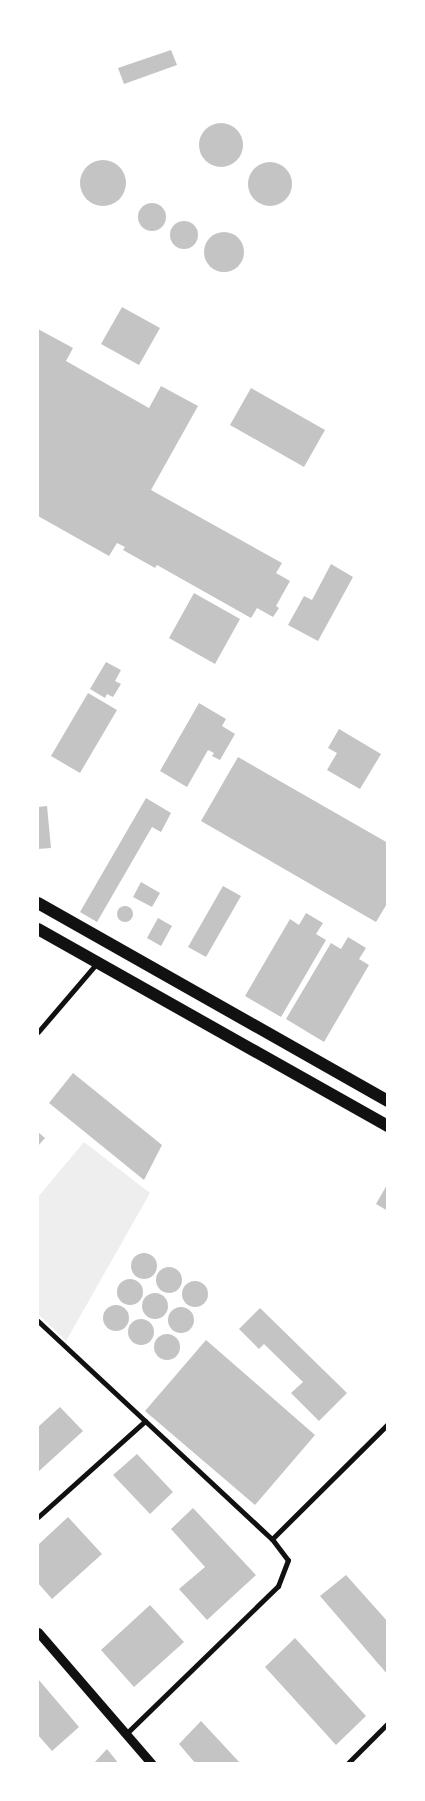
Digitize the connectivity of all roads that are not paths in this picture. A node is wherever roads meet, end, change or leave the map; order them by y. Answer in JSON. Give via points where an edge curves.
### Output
{"nodes":[{"id":1,"x":38,"y":904,"type":"edge"},
{"id":2,"x":38,"y":929,"type":"edge"},
{"id":3,"x":97,"y":963,"type":"junction"},
{"id":4,"x":38,"y":1032,"type":"edge"},
{"id":5,"x":388,"y":1102,"type":"edge"},
{"id":6,"x":388,"y":1126,"type":"edge"},
{"id":7,"x":38,"y":1321,"type":"edge"},
{"id":8,"x":145,"y":1421,"type":"junction"},
{"id":9,"x":388,"y":1424,"type":"edge"},
{"id":10,"x":38,"y":1517,"type":"edge"},
{"id":11,"x":272,"y":1539,"type":"junction"},
{"id":12,"x":38,"y":1632,"type":"edge"},
{"id":13,"x":388,"y":1723,"type":"edge"},
{"id":14,"x":127,"y":1733,"type":"junction"},
{"id":15,"x":152,"y":1764,"type":"edge"},
{"id":16,"x":347,"y":1764,"type":"edge"}],
"edges":[{"from":1,"to":5,"type":"main road"},
{"from":2,"to":3,"type":"main road"},
{"from":3,"to":4,"type":"street"},
{"from":3,"to":6,"type":"main road"},
{"from":7,"to":8,"type":"street"},
{"from":8,"to":10,"type":"street"},
{"from":8,"to":11,"type":"street"},
{"from":9,"to":11,"type":"street"},
{"from":11,"to":14,"type":"street","via":[[288,1560],[278,1586]]},
{"from":12,"to":14,"type":"street"},
{"from":13,"to":16,"type":"street"},
{"from":14,"to":15,"type":"street"}]}
